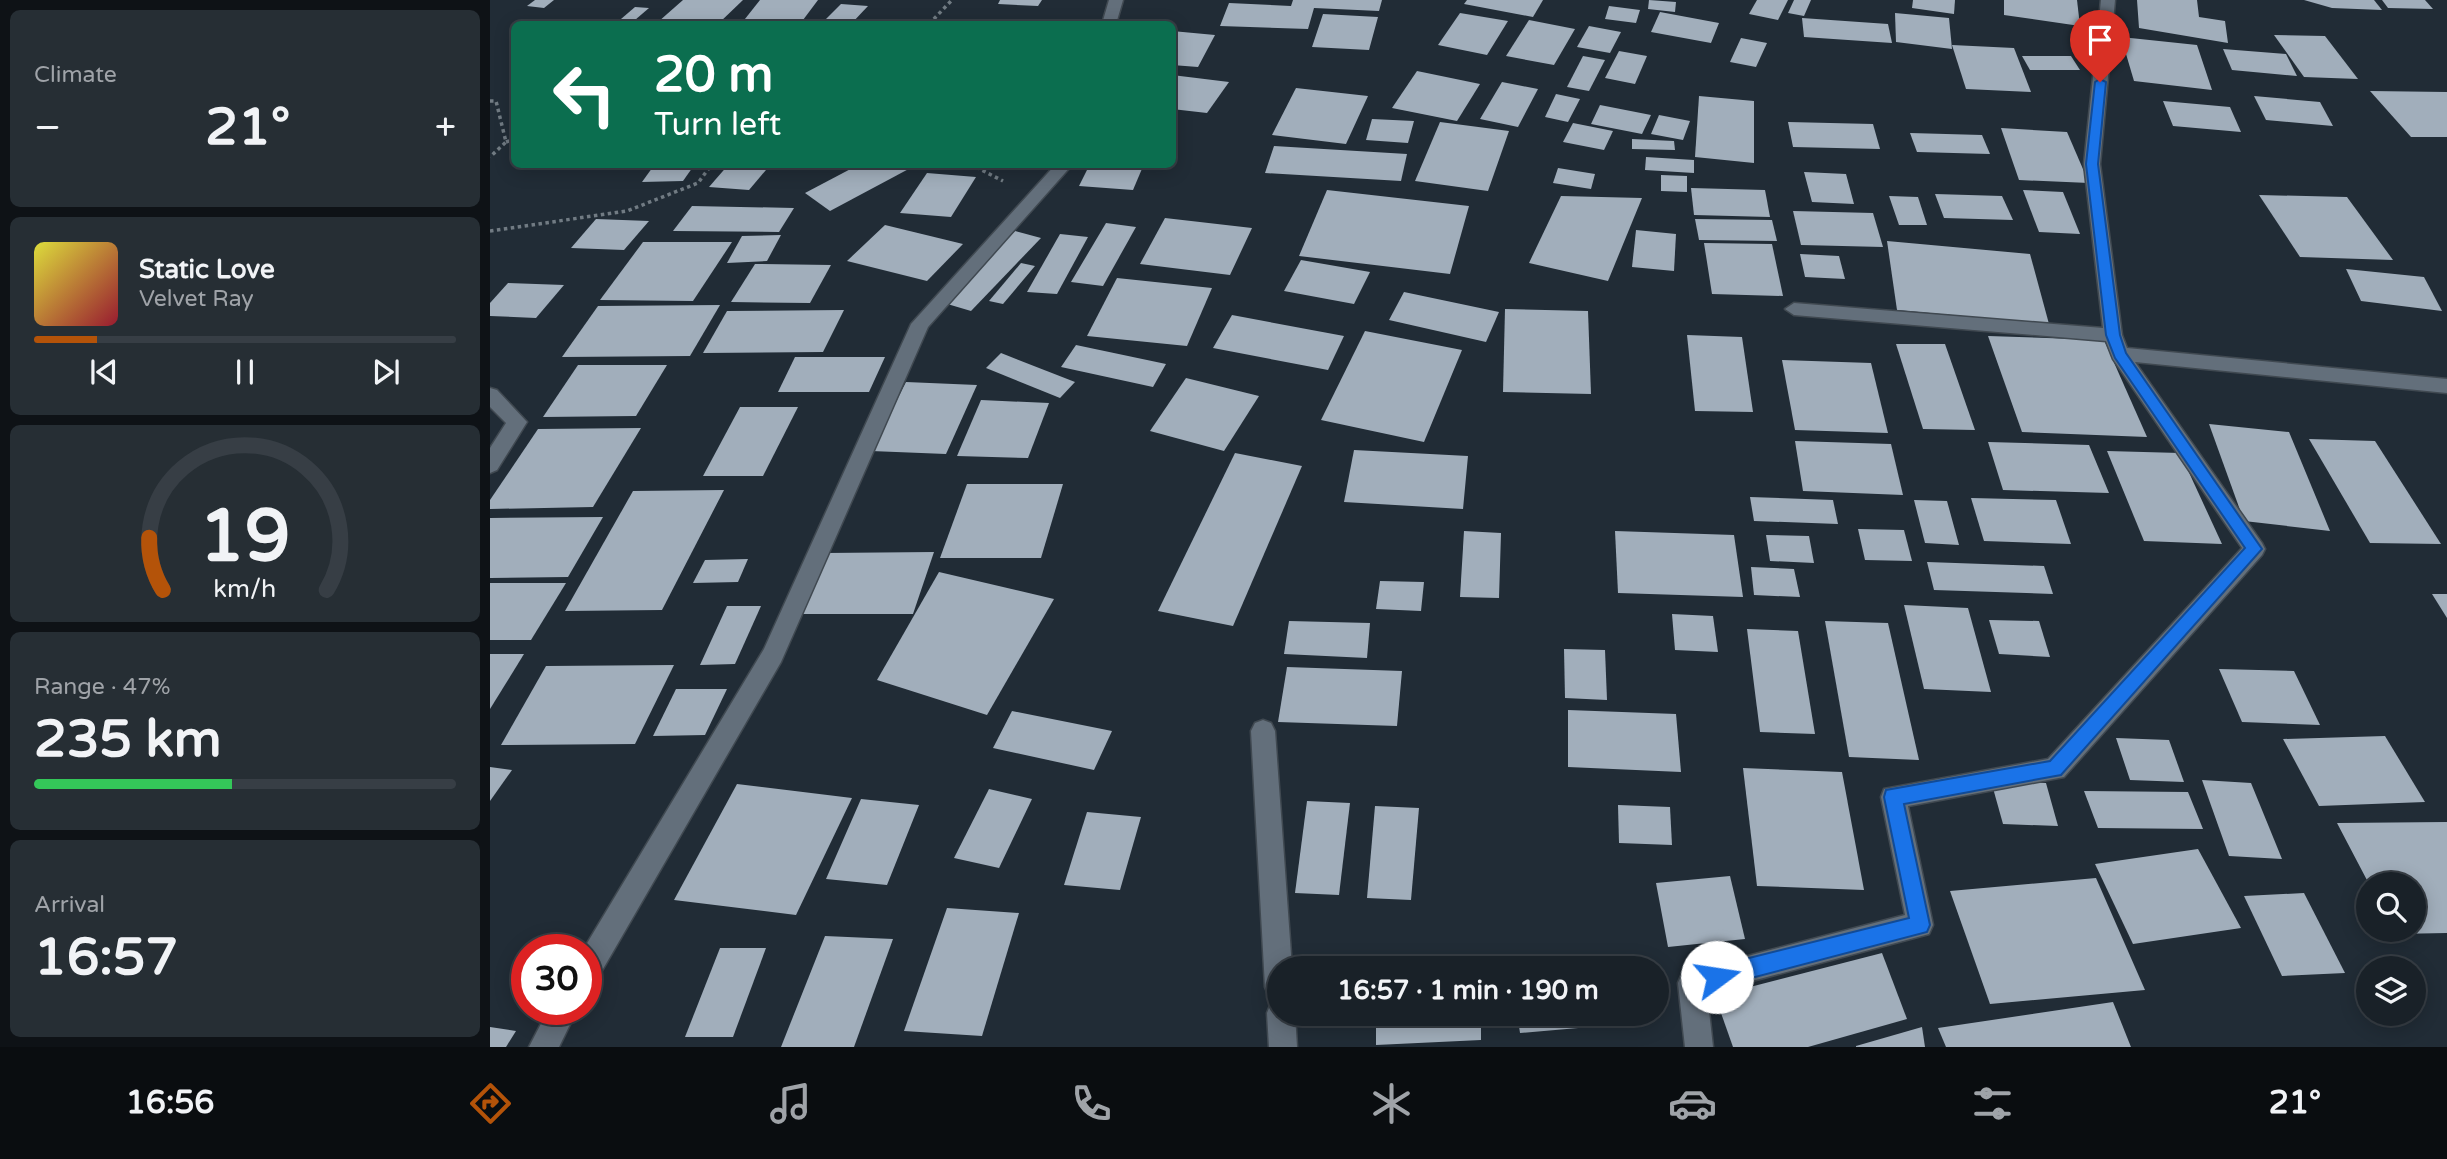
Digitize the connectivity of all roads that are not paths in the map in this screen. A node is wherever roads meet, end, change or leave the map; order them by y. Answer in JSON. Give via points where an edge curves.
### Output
{"nodes":[{"id":1,"x":1116,"y":0,"type":"edge"},
{"id":2,"x":2108,"y":0,"type":"edge"},
{"id":3,"x":1110,"y":21,"type":"edge"},
{"id":4,"x":1061,"y":168,"type":"edge"},
{"id":5,"x":1794,"y":309,"type":"dead end"},
{"id":6,"x":2116,"y":344,"type":"junction"},
{"id":7,"x":2447,"y":386,"type":"edge"},
{"id":8,"x":490,"y":395,"type":"edge"},
{"id":9,"x":490,"y":465,"type":"edge"},
{"id":10,"x":1263,"y":731,"type":"dead end"},
{"id":11,"x":602,"y":944,"type":"edge"},
{"id":12,"x":1277,"y":956,"type":"edge"},
{"id":13,"x":555,"y":1025,"type":"edge"},
{"id":14,"x":1282,"y":1026,"type":"edge"},
{"id":15,"x":543,"y":1047,"type":"edge"},
{"id":16,"x":1283,"y":1047,"type":"edge"},
{"id":17,"x":1699,"y":1047,"type":"edge"}],
"edges":[{"from":1,"to":3,"type":"street"},
{"from":2,"to":6,"type":"street","via":[[2092,164]]},
{"from":4,"to":11,"type":"street","via":[[920,324],[773,655]]},
{"from":5,"to":6,"type":"street"},
{"from":6,"to":7,"type":"street"},
{"from":6,"to":17,"type":"street","via":[[2254,549],[2055,769],[1893,797],[1920,925],[1692,983]]},
{"from":8,"to":9,"type":"street","via":[[517,422]]},
{"from":10,"to":12,"type":"street"},
{"from":13,"to":15,"type":"street"},
{"from":14,"to":16,"type":"street"}]}
